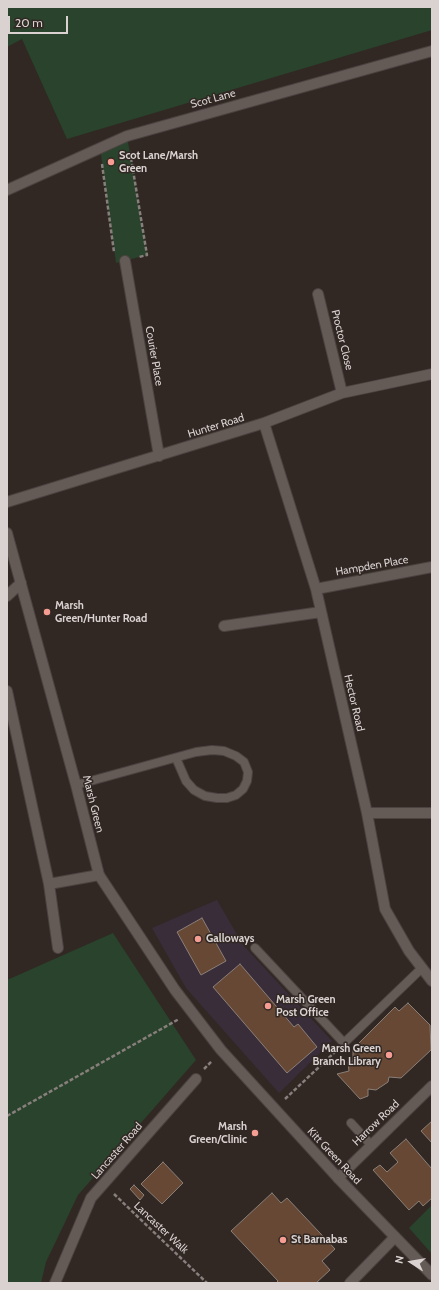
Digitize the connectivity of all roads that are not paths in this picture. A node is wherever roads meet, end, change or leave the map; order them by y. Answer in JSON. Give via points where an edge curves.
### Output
{"nodes":[{"id":1,"x":432,"y":51,"type":"edge"},
{"id":2,"x":7,"y":190,"type":"edge"},
{"id":3,"x":125,"y":261,"type":"road end"},
{"id":4,"x":318,"y":294,"type":"dead end"},
{"id":5,"x":432,"y":374,"type":"edge"},
{"id":6,"x":342,"y":393,"type":"junction"},
{"id":7,"x":264,"y":423,"type":"junction"},
{"id":8,"x":159,"y":456,"type":"junction"},
{"id":9,"x":7,"y":502,"type":"edge"},
{"id":10,"x":7,"y":533,"type":"edge"},
{"id":11,"x":432,"y":567,"type":"edge"},
{"id":12,"x":21,"y":583,"type":"junction"},
{"id":13,"x":316,"y":589,"type":"junction"},
{"id":14,"x":7,"y":596,"type":"edge"},
{"id":15,"x":321,"y":612,"type":"junction"},
{"id":16,"x":224,"y":626,"type":"dead end"},
{"id":17,"x":7,"y":691,"type":"edge"},
{"id":18,"x":176,"y":758,"type":"junction"},
{"id":19,"x":76,"y":785,"type":"junction"},
{"id":20,"x":367,"y":813,"type":"junction"},
{"id":21,"x":432,"y":813,"type":"edge"},
{"id":22,"x":99,"y":875,"type":"junction"},
{"id":23,"x":49,"y":884,"type":"junction"},
{"id":24,"x":58,"y":948,"type":"dead end"},
{"id":25,"x":255,"y":948,"type":"dead end"},
{"id":26,"x":422,"y":968,"type":"junction"},
{"id":27,"x":432,"y":980,"type":"edge"},
{"id":28,"x":221,"y":1050,"type":"joint"},
{"id":29,"x":196,"y":1079,"type":"road end"},
{"id":30,"x":432,"y":1086,"type":"edge"},
{"id":31,"x":351,"y":1123,"type":"dead end"},
{"id":32,"x":371,"y":1145,"type":"junction"},
{"id":33,"x":338,"y":1178,"type":"junction"},
{"id":34,"x":394,"y":1237,"type":"junction"},
{"id":35,"x":432,"y":1275,"type":"edge"},
{"id":36,"x":55,"y":1283,"type":"edge"},
{"id":37,"x":350,"y":1283,"type":"edge"}],
"edges":[{"from":1,"to":2,"type":"street","name":"Scot Lane","via":[[127,136]]},
{"from":3,"to":8,"type":"street","name":"Courier Place"},
{"from":4,"to":6,"type":"street","name":"Proctor Close"},
{"from":5,"to":6,"type":"street","name":"Hunter Road"},
{"from":6,"to":7,"type":"street","name":"Hunter Road"},
{"from":7,"to":8,"type":"street","name":"Hunter Road"},
{"from":7,"to":13,"type":"street","name":"Hector Road"},
{"from":8,"to":9,"type":"street","name":"Hunter Road"},
{"from":10,"to":12,"type":"street","name":"Marsh Green"},
{"from":11,"to":13,"type":"street","name":"Hampden Place"},
{"from":12,"to":14,"type":"street"},
{"from":12,"to":19,"type":"street","name":"Marsh Green"},
{"from":13,"to":15,"type":"street","name":"Hector Road"},
{"from":15,"to":16,"type":"street"},
{"from":15,"to":20,"type":"street","name":"Hector Road"},
{"from":17,"to":23,"type":"street"},
{"from":18,"to":18,"type":"lane","via":[[196,752],[224,751],[244,762],[248,772],[247,781],[236,795],[226,798],[205,796],[194,790],[186,781]]},
{"from":18,"to":19,"type":"lane"},
{"from":19,"to":22,"type":"street","name":"Marsh Green"},
{"from":20,"to":21,"type":"street"},
{"from":20,"to":26,"type":"street","name":"Hector Road","via":[[385,909]]},
{"from":22,"to":23,"type":"street"},
{"from":22,"to":28,"type":"street","name":"Marsh Green","via":[[175,990]]},
{"from":23,"to":24,"type":"street"},
{"from":25,"to":26,"type":"lane","via":[[344,1043]]},
{"from":26,"to":27,"type":"street","name":"Hector Road"},
{"from":28,"to":33,"type":"street","name":"Kitt Green Road"},
{"from":29,"to":36,"type":"street","name":"Lancaster Road","via":[[91,1198]]},
{"from":30,"to":32,"type":"street","name":"Harrow Road"},
{"from":31,"to":32,"type":"lane"},
{"from":32,"to":33,"type":"street","name":"Harrow Road"},
{"from":33,"to":34,"type":"street","name":"Kitt Green Road"},
{"from":34,"to":35,"type":"street","name":"Kitt Green Road"},
{"from":34,"to":37,"type":"street"}]}
